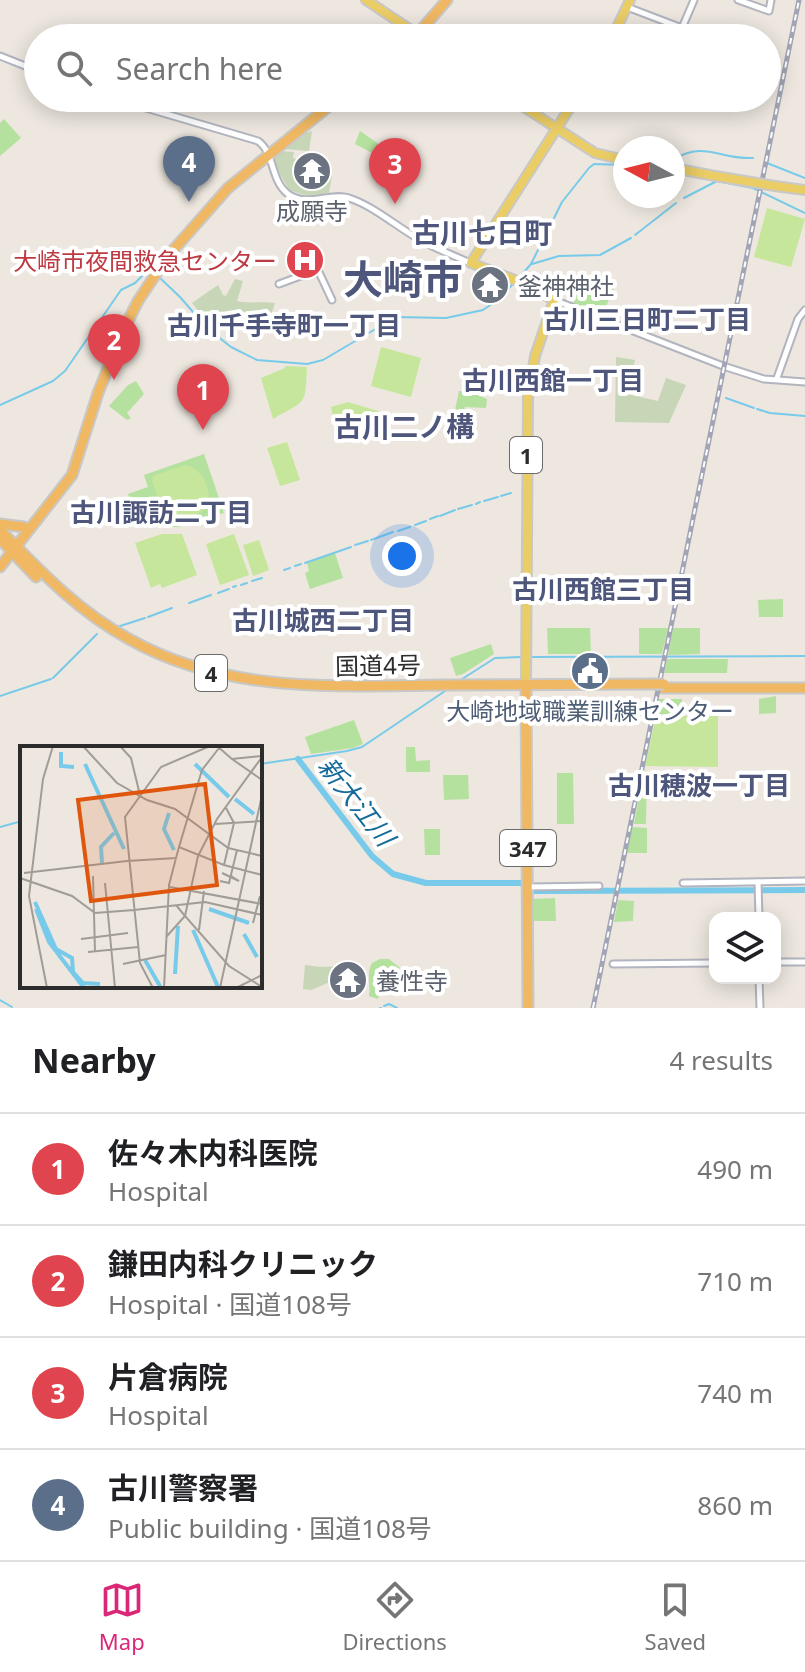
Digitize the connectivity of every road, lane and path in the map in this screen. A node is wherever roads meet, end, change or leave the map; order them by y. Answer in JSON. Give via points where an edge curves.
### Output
{"nodes":[{"id":1,"x":366,"y":0,"type":"edge"},
{"id":2,"x":447,"y":0,"type":"edge"},
{"id":3,"x":694,"y":0,"type":"edge"},
{"id":4,"x":738,"y":0,"type":"edge"},
{"id":5,"x":771,"y":0,"type":"edge"},
{"id":6,"x":628,"y":4,"type":"edge"},
{"id":7,"x":400,"y":24,"type":"edge"},
{"id":8,"x":429,"y":24,"type":"edge"},
{"id":9,"x":619,"y":24,"type":"edge"},
{"id":10,"x":673,"y":24,"type":"edge"},
{"id":11,"x":684,"y":24,"type":"edge"},
{"id":12,"x":0,"y":56,"type":"edge"},
{"id":13,"x":24,"y":65,"type":"edge"},
{"id":14,"x":160,"y":112,"type":"edge"},
{"id":15,"x":321,"y":112,"type":"edge"},
{"id":16,"x":531,"y":112,"type":"edge"},
{"id":17,"x":567,"y":112,"type":"edge"},
{"id":18,"x":556,"y":128,"type":"junction"},
{"id":19,"x":268,"y":154,"type":"junction"},
{"id":20,"x":613,"y":157,"type":"edge"},
{"id":21,"x":685,"y":170,"type":"edge"},
{"id":22,"x":805,"y":190,"type":"edge"},
{"id":23,"x":471,"y":263,"type":"junction"},
{"id":24,"x":279,"y":284,"type":"dead end"},
{"id":25,"x":332,"y":300,"type":"dead end"},
{"id":26,"x":554,"y":300,"type":"junction"},
{"id":27,"x":805,"y":310,"type":"edge"},
{"id":28,"x":777,"y":378,"type":"junction"},
{"id":29,"x":805,"y":382,"type":"edge"},
{"id":30,"x":78,"y":458,"type":"junction"},
{"id":31,"x":0,"y":524,"type":"edge"},
{"id":32,"x":24,"y":527,"type":"junction"},
{"id":33,"x":0,"y":530,"type":"edge"},
{"id":34,"x":0,"y":539,"type":"edge"},
{"id":35,"x":12,"y":547,"type":"junction"},
{"id":36,"x":0,"y":559,"type":"edge"},
{"id":37,"x":0,"y":567,"type":"edge"},
{"id":38,"x":526,"y":686,"type":"junction"},
{"id":39,"x":805,"y":686,"type":"edge"},
{"id":40,"x":805,"y":881,"type":"edge"},
{"id":41,"x":683,"y":883,"type":"dead end"},
{"id":42,"x":758,"y":885,"type":"junction"},
{"id":43,"x":599,"y":886,"type":"dead end"},
{"id":44,"x":528,"y":887,"type":"junction"},
{"id":45,"x":759,"y":912,"type":"edge"},
{"id":46,"x":781,"y":962,"type":"edge"},
{"id":47,"x":805,"y":962,"type":"edge"},
{"id":48,"x":709,"y":963,"type":"edge"},
{"id":49,"x":613,"y":964,"type":"dead end"},
{"id":50,"x":759,"y":984,"type":"edge"},
{"id":51,"x":528,"y":1008,"type":"edge"},
{"id":52,"x":760,"y":1008,"type":"edge"}],
"edges":[{"from":1,"to":7,"type":"main road"},
{"from":2,"to":8,"type":"highway"},
{"from":3,"to":11,"type":"street"},
{"from":4,"to":5,"type":"street","via":[[769,11]]},
{"from":6,"to":9,"type":"main road"},
{"from":6,"to":10,"type":"street"},
{"from":12,"to":13,"type":"street"},
{"from":14,"to":19,"type":"street","via":[[258,141]]},
{"from":15,"to":19,"type":"highway"},
{"from":16,"to":18,"type":"main road"},
{"from":17,"to":18,"type":"main road"},
{"from":18,"to":20,"type":"main road","via":[[595,153]]},
{"from":18,"to":23,"type":"main road"},
{"from":19,"to":23,"type":"street","via":[[280,186],[293,197],[351,199]]},
{"from":19,"to":30,"type":"highway","via":[[201,216],[153,277],[110,361]]},
{"from":21,"to":22,"type":"main road","bridge":true},
{"from":23,"to":26,"type":"main road"},
{"from":24,"to":25,"type":"street","via":[[317,268]]},
{"from":26,"to":28,"type":"street","via":[[699,357],[761,378]]},
{"from":26,"to":38,"type":"main road","number":"1","via":[[535,356],[528,398]]},
{"from":27,"to":28,"type":"street"},
{"from":28,"to":29,"type":"street"},
{"from":30,"to":32,"type":"highway"},
{"from":30,"to":35,"type":"highway","via":[[72,475]]},
{"from":31,"to":32,"type":"highway"},
{"from":32,"to":35,"type":"highway"},
{"from":33,"to":35,"type":"highway","name":"国道4号","number":"4"},
{"from":34,"to":35,"type":"highway","name":"国道4号","number":"4"},
{"from":35,"to":36,"type":"highway"},
{"from":35,"to":37,"type":"highway"},
{"from":35,"to":38,"type":"highway","name":"国道4号","number":"4","via":[[69,606],[100,629],[143,653],[226,681],[286,689]]},
{"from":38,"to":39,"type":"highway","name":"国道4号","number":"4"},
{"from":38,"to":44,"type":"highway","number":"347"},
{"from":40,"to":42,"type":"street"},
{"from":41,"to":42,"type":"street"},
{"from":42,"to":45,"type":"street"},
{"from":43,"to":44,"type":"street"},
{"from":44,"to":51,"type":"highway","number":"347"},
{"from":46,"to":47,"type":"street"},
{"from":48,"to":49,"type":"street"},
{"from":50,"to":52,"type":"street"}]}
